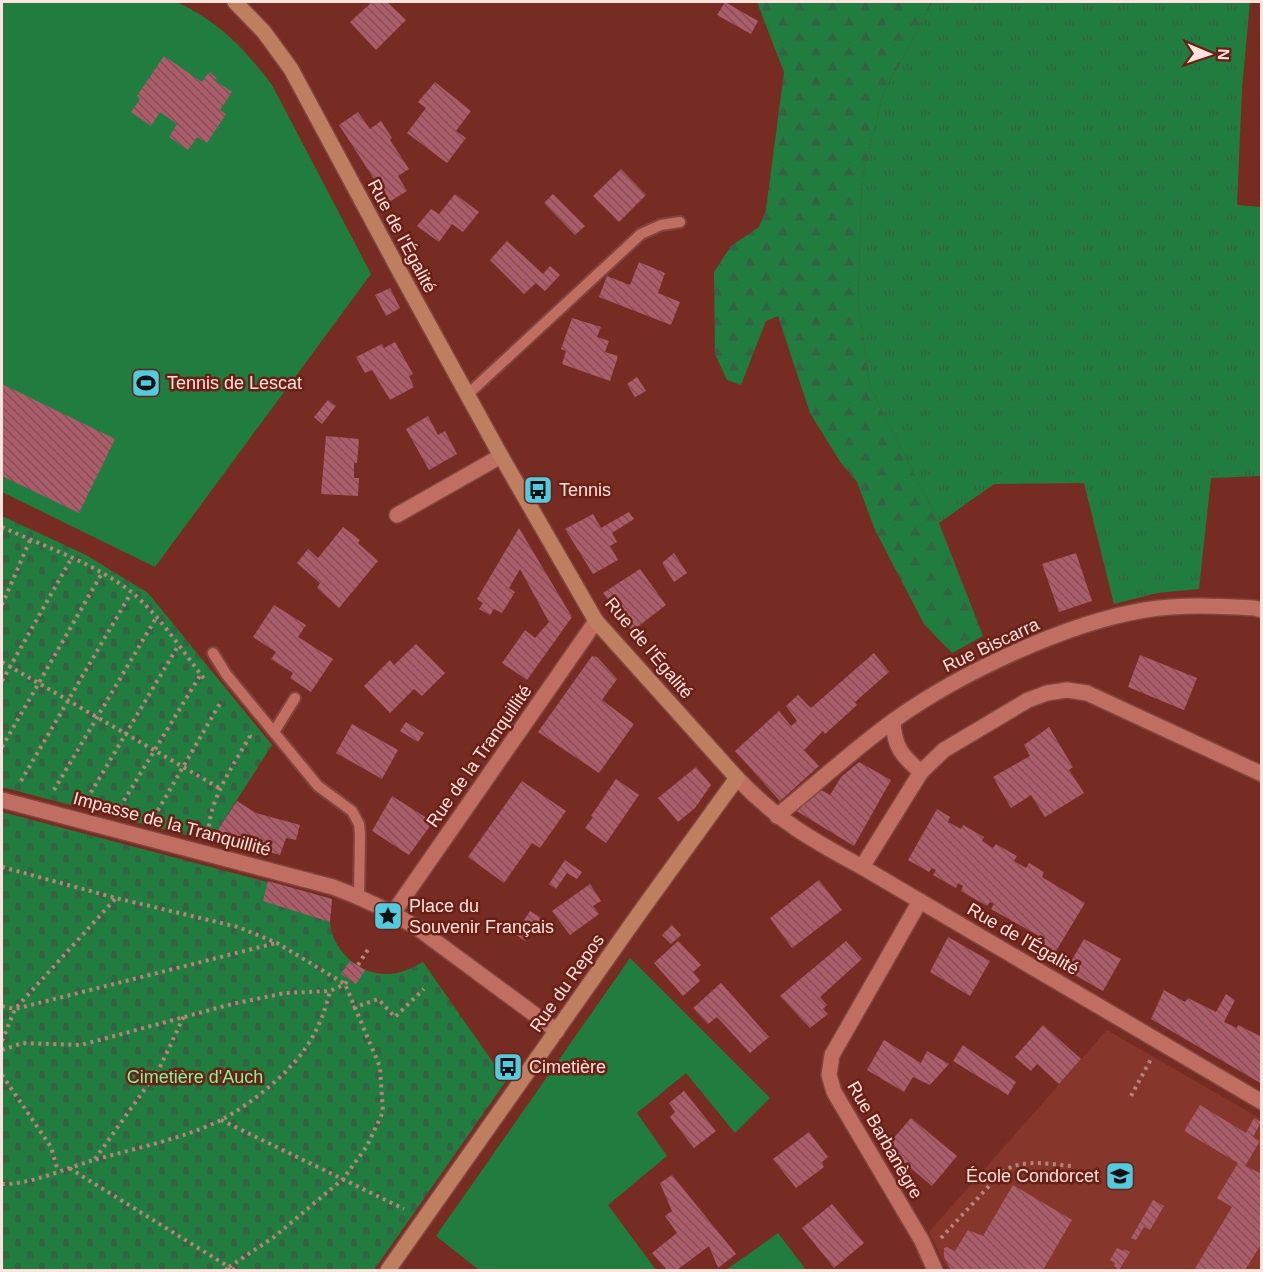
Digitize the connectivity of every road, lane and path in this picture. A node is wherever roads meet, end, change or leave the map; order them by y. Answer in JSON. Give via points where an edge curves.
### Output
{"nodes":[{"id":1,"x":235,"y":2,"type":"edge"},
{"id":2,"x":680,"y":222,"type":"dead end"},
{"id":3,"x":467,"y":395,"type":"junction"},
{"id":4,"x":501,"y":456,"type":"junction"},
{"id":5,"x":397,"y":515,"type":"dead end"},
{"id":6,"x":2,"y":527,"type":"edge"},
{"id":7,"x":30,"y":540,"type":"junction"},
{"id":8,"x":70,"y":559,"type":"junction"},
{"id":9,"x":102,"y":573,"type":"junction"},
{"id":10,"x":131,"y":592,"type":"junction"},
{"id":11,"x":2,"y":605,"type":"edge"},
{"id":12,"x":1262,"y":610,"type":"edge"},
{"id":13,"x":156,"y":618,"type":"junction"},
{"id":14,"x":596,"y":621,"type":"junction"},
{"id":15,"x":178,"y":646,"type":"junction"},
{"id":16,"x":213,"y":653,"type":"dead end"},
{"id":17,"x":2,"y":662,"type":"edge"},
{"id":18,"x":9,"y":667,"type":"junction"},
{"id":19,"x":201,"y":674,"type":"junction"},
{"id":20,"x":2,"y":681,"type":"edge"},
{"id":21,"x":208,"y":682,"type":"dead end"},
{"id":22,"x":38,"y":684,"type":"junction"},
{"id":23,"x":215,"y":692,"type":"dead end"},
{"id":24,"x":295,"y":698,"type":"dead end"},
{"id":25,"x":222,"y":700,"type":"junction"},
{"id":26,"x":68,"y":701,"type":"junction"},
{"id":27,"x":229,"y":709,"type":"dead end"},
{"id":28,"x":97,"y":717,"type":"junction"},
{"id":29,"x":893,"y":721,"type":"junction"},
{"id":30,"x":243,"y":727,"type":"dead end"},
{"id":31,"x":274,"y":732,"type":"junction"},
{"id":32,"x":126,"y":734,"type":"junction"},
{"id":33,"x":2,"y":747,"type":"edge"},
{"id":34,"x":154,"y":751,"type":"junction"},
{"id":35,"x":183,"y":767,"type":"junction"},
{"id":36,"x":921,"y":772,"type":"junction"},
{"id":37,"x":1262,"y":774,"type":"edge"},
{"id":38,"x":737,"y":778,"type":"junction"},
{"id":39,"x":21,"y":781,"type":"dead end"},
{"id":40,"x":221,"y":789,"type":"junction"},
{"id":41,"x":54,"y":790,"type":"dead end"},
{"id":42,"x":87,"y":799,"type":"dead end"},
{"id":43,"x":2,"y":800,"type":"edge"},
{"id":44,"x":120,"y":807,"type":"dead end"},
{"id":45,"x":777,"y":816,"type":"junction"},
{"id":46,"x":154,"y":817,"type":"dead end"},
{"id":47,"x":208,"y":835,"type":"dead end"},
{"id":48,"x":2,"y":867,"type":"edge"},
{"id":49,"x":862,"y":867,"type":"junction"},
{"id":50,"x":359,"y":896,"type":"junction"},
{"id":51,"x":116,"y":898,"type":"junction"},
{"id":52,"x":920,"y":901,"type":"junction"},
{"id":53,"x":393,"y":913,"type":"junction"},
{"id":54,"x":277,"y":943,"type":"junction"},
{"id":55,"x":369,"y":948,"type":"dead end"},
{"id":56,"x":358,"y":965,"type":"dead end"},
{"id":57,"x":349,"y":979,"type":"dead end"},
{"id":58,"x":345,"y":984,"type":"junction"},
{"id":59,"x":424,"y":989,"type":"dead end"},
{"id":60,"x":330,"y":991,"type":"junction"},
{"id":61,"x":2,"y":1006,"type":"edge"},
{"id":62,"x":353,"y":1008,"type":"junction"},
{"id":63,"x":15,"y":1009,"type":"junction"},
{"id":64,"x":184,"y":1016,"type":"junction"},
{"id":65,"x":557,"y":1031,"type":"junction"},
{"id":66,"x":2,"y":1041,"type":"edge"},
{"id":67,"x":2,"y":1050,"type":"edge"},
{"id":68,"x":1153,"y":1057,"type":"dead end"},
{"id":69,"x":2,"y":1075,"type":"edge"},
{"id":70,"x":1131,"y":1096,"type":"dead end"},
{"id":71,"x":1262,"y":1102,"type":"edge"},
{"id":72,"x":220,"y":1120,"type":"junction"},
{"id":73,"x":95,"y":1160,"type":"junction"},
{"id":74,"x":1071,"y":1166,"type":"dead end"},
{"id":75,"x":69,"y":1168,"type":"junction"},
{"id":76,"x":58,"y":1171,"type":"junction"},
{"id":77,"x":343,"y":1179,"type":"junction"},
{"id":78,"x":2,"y":1184,"type":"edge"},
{"id":79,"x":404,"y":1209,"type":"dead end"},
{"id":80,"x":927,"y":1254,"type":"junction"},
{"id":81,"x":227,"y":1269,"type":"edge"},
{"id":82,"x":235,"y":1270,"type":"edge"},
{"id":83,"x":388,"y":1270,"type":"edge"},
{"id":84,"x":935,"y":1270,"type":"edge"}],
"edges":[{"from":1,"to":3,"type":"street","name":"Rue de l'Égalité","via":[[264,32],[291,69]]},
{"from":2,"to":3,"type":"lane","via":[[641,234]]},
{"from":3,"to":4,"type":"street","name":"Rue de l'Égalité"},
{"from":4,"to":5,"type":"street"},
{"from":4,"to":14,"type":"street","name":"Rue de l'Égalité"},
{"from":6,"to":7,"type":"path"},
{"from":7,"to":8,"type":"path"},
{"from":7,"to":11,"type":"path"},
{"from":8,"to":9,"type":"path"},
{"from":8,"to":18,"type":"path"},
{"from":9,"to":10,"type":"path"},
{"from":9,"to":22,"type":"path"},
{"from":10,"to":13,"type":"path"},
{"from":10,"to":26,"type":"path"},
{"from":12,"to":29,"type":"street","name":"Rue Biscarra","via":[[1183,606],[1144,610],[1087,624],[1009,655],[937,692]]},
{"from":13,"to":15,"type":"path"},
{"from":13,"to":28,"type":"path"},
{"from":14,"to":38,"type":"street","name":"Rue de l'Égalité"},
{"from":14,"to":53,"type":"street","name":"Rue de la Tranquillité"},
{"from":15,"to":19,"type":"path"},
{"from":15,"to":32,"type":"path"},
{"from":16,"to":31,"type":"lane"},
{"from":17,"to":18,"type":"path"},
{"from":18,"to":20,"type":"path"},
{"from":18,"to":22,"type":"path"},
{"from":19,"to":21,"type":"path"},
{"from":19,"to":34,"type":"path"},
{"from":22,"to":26,"type":"path"},
{"from":22,"to":33,"type":"path"},
{"from":23,"to":25,"type":"path"},
{"from":24,"to":31,"type":"lane"},
{"from":25,"to":27,"type":"path"},
{"from":25,"to":35,"type":"path"},
{"from":26,"to":28,"type":"path"},
{"from":26,"to":39,"type":"path"},
{"from":28,"to":32,"type":"path"},
{"from":28,"to":41,"type":"path"},
{"from":29,"to":36,"type":"street","via":[[899,750]]},
{"from":29,"to":45,"type":"street","name":"Rue Biscarra"},
{"from":30,"to":40,"type":"path","via":[[250,736]]},
{"from":31,"to":50,"type":"lane","via":[[318,786],[352,812],[359,824]]},
{"from":32,"to":34,"type":"path"},
{"from":32,"to":42,"type":"path"},
{"from":34,"to":35,"type":"path"},
{"from":34,"to":44,"type":"path"},
{"from":35,"to":40,"type":"path"},
{"from":35,"to":46,"type":"path"},
{"from":36,"to":37,"type":"street","via":[[944,750],[1028,700],[1067,690],[1108,701]]},
{"from":36,"to":49,"type":"street"},
{"from":38,"to":45,"type":"street","name":"Rue de l'Égalité"},
{"from":38,"to":65,"type":"street","name":"Rue du Repos"},
{"from":40,"to":47,"type":"path","via":[[211,813]]},
{"from":43,"to":50,"type":"street","name":"Impasse de la Tranquillité"},
{"from":45,"to":49,"type":"street","name":"Rue de l'Égalité"},
{"from":48,"to":51,"type":"path"},
{"from":49,"to":52,"type":"street","name":"Rue de l'Égalité"},
{"from":50,"to":53,"type":"street"},
{"from":51,"to":54,"type":"path","via":[[238,927]]},
{"from":51,"to":63,"type":"path"},
{"from":52,"to":71,"type":"street","name":"Rue de l'Égalité"},
{"from":52,"to":80,"type":"street","name":"Rue Barbanègre","via":[[832,1055],[829,1075],[834,1092]]},
{"from":53,"to":65,"type":"street"},
{"from":54,"to":58,"type":"path"},
{"from":54,"to":63,"type":"path"},
{"from":55,"to":56,"type":"path"},
{"from":57,"to":58,"type":"path"},
{"from":58,"to":60,"type":"path"},
{"from":58,"to":62,"type":"path"},
{"from":59,"to":62,"type":"path","via":[[396,1017],[378,999]]},
{"from":60,"to":64,"type":"path","via":[[285,993]]},
{"from":60,"to":72,"type":"path","via":[[314,1036],[297,1058],[255,1098]]},
{"from":61,"to":63,"type":"path"},
{"from":62,"to":77,"type":"path","via":[[380,1067],[383,1112],[367,1146]]},
{"from":63,"to":66,"type":"path"},
{"from":64,"to":67,"type":"path","via":[[81,1045],[22,1044]]},
{"from":64,"to":73,"type":"path","via":[[159,1069]]},
{"from":65,"to":83,"type":"street","name":"Rue du Repos"},
{"from":68,"to":70,"type":"path"},
{"from":69,"to":76,"type":"path","via":[[51,1147]]},
{"from":72,"to":73,"type":"path"},
{"from":72,"to":77,"type":"path"},
{"from":73,"to":75,"type":"path"},
{"from":74,"to":80,"type":"path","via":[[1013,1165],[1002,1172]]},
{"from":75,"to":76,"type":"path"},
{"from":75,"to":81,"type":"path"},
{"from":76,"to":78,"type":"path"},
{"from":77,"to":79,"type":"path"},
{"from":77,"to":81,"type":"path","via":[[274,1237]]},
{"from":80,"to":84,"type":"street","name":"Rue Barbanègre"},
{"from":81,"to":82,"type":"path"}]}
